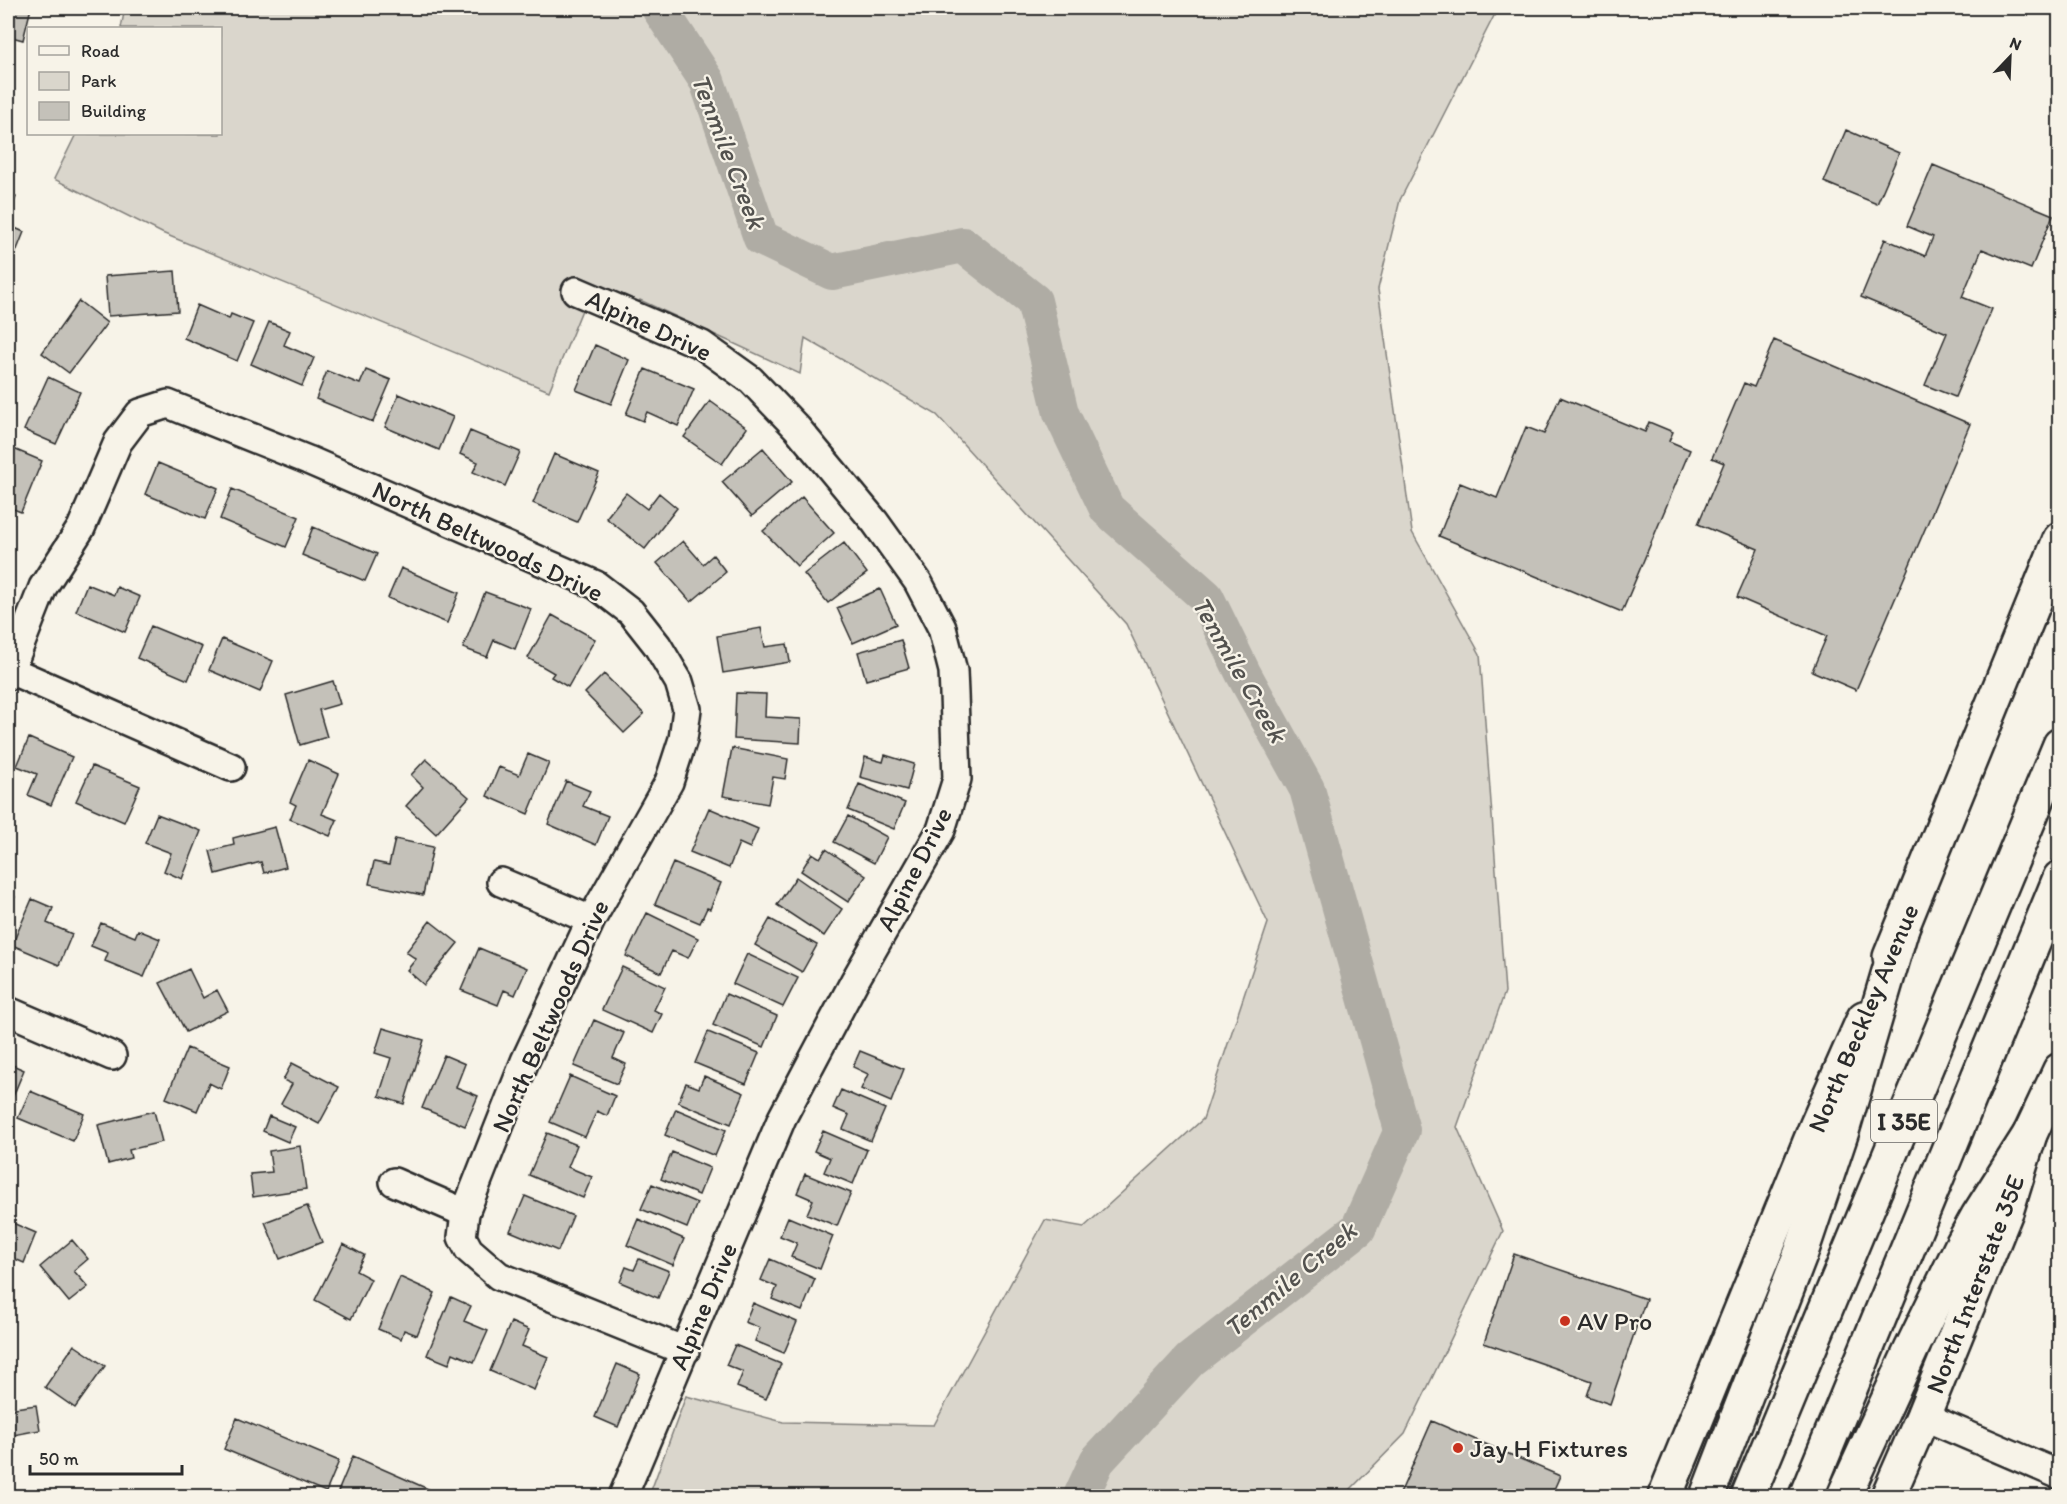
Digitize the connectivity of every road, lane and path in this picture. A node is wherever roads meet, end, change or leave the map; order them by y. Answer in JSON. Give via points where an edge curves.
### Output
{"nodes":[{"id":1,"x":576,"y":291,"type":"dead end"},
{"id":2,"x":2060,"y":539,"type":"edge"},
{"id":3,"x":15,"y":639,"type":"edge"},
{"id":4,"x":9,"y":673,"type":"edge"},
{"id":5,"x":2060,"y":745,"type":"edge"},
{"id":6,"x":231,"y":767,"type":"dead end"},
{"id":7,"x":2060,"y":878,"type":"edge"},
{"id":8,"x":501,"y":882,"type":"dead end"},
{"id":9,"x":591,"y":920,"type":"junction"},
{"id":10,"x":1901,"y":931,"type":"junction"},
{"id":11,"x":8,"y":1011,"type":"edge"},
{"id":12,"x":112,"y":1056,"type":"dead end"},
{"id":13,"x":2060,"y":1070,"type":"edge"},
{"id":14,"x":2031,"y":1134,"type":"junction"},
{"id":15,"x":394,"y":1182,"type":"dead end"},
{"id":16,"x":465,"y":1213,"type":"junction"},
{"id":17,"x":685,"y":1351,"type":"junction"},
{"id":18,"x":1923,"y":1416,"type":"junction"},
{"id":19,"x":2060,"y":1475,"type":"edge"},
{"id":20,"x":623,"y":1497,"type":"edge"},
{"id":21,"x":1665,"y":1497,"type":"edge"},
{"id":22,"x":1707,"y":1497,"type":"edge"},
{"id":23,"x":1748,"y":1497,"type":"edge"},
{"id":24,"x":1806,"y":1497,"type":"edge"},
{"id":25,"x":1844,"y":1497,"type":"edge"},
{"id":26,"x":1888,"y":1497,"type":"edge"}],
"edges":[{"from":1,"to":17,"type":"street","name":"Alpine Drive","via":[[702,345],[751,380],[797,428],[918,582],[942,628],[953,670],[957,779],[940,830],[782,1118]]},
{"from":2,"to":10,"type":"main road","name":"North Beckley Avenue"},
{"from":3,"to":4,"type":"street","name":"North Beltwoods Drive"},
{"from":3,"to":9,"type":"street","name":"North Beltwoods Drive","via":[[81,528],[118,442],[140,413],[168,404],[596,585],[631,612],[657,645],[679,682],[687,709],[683,739],[669,782]]},
{"from":4,"to":6,"type":"street"},
{"from":5,"to":23,"type":"main road","number":"I 35E"},
{"from":7,"to":24,"type":"main road","number":"I 35E"},
{"from":8,"to":9,"type":"street"},
{"from":9,"to":16,"type":"street","name":"North Beltwoods Drive","via":[[525,1061]]},
{"from":10,"to":21,"type":"main road","name":"North Beckley Avenue"},
{"from":10,"to":22,"type":"main road","via":[[1801,1253]]},
{"from":11,"to":12,"type":"street"},
{"from":13,"to":14,"type":"main road","name":"North Interstate 35E"},
{"from":14,"to":18,"type":"main road","name":"North Interstate 35E","via":[[2007,1209]]},
{"from":14,"to":25,"type":"main road","via":[[1962,1245]]},
{"from":15,"to":16,"type":"street"},
{"from":16,"to":17,"type":"street","name":"North Beltwoods Drive","via":[[462,1237],[469,1250],[500,1276]]},
{"from":17,"to":20,"type":"street","name":"Alpine Drive"},
{"from":18,"to":19,"type":"street"},
{"from":18,"to":26,"type":"main road","name":"North Interstate 35E"}]}
